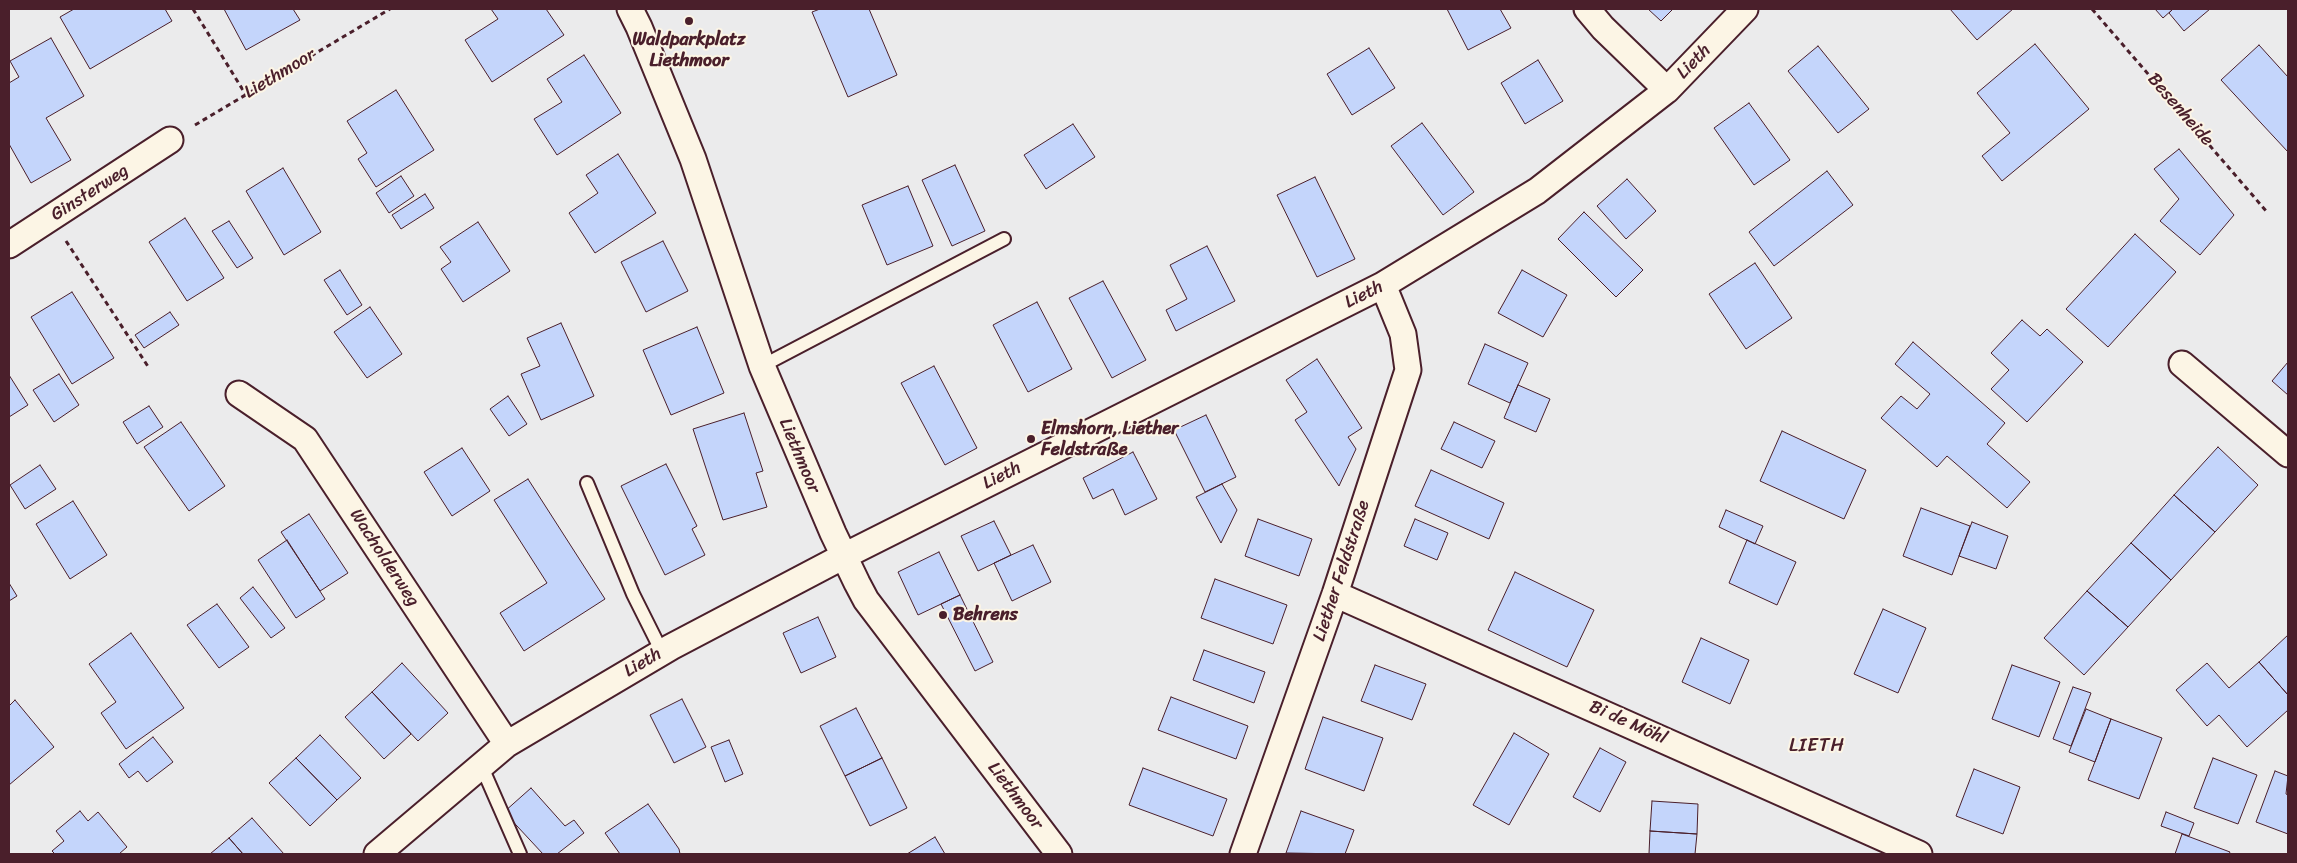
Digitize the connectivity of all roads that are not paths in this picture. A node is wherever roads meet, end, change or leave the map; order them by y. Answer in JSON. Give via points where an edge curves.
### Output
{"nodes":[{"id":1,"x":630,"y":9,"type":"edge"},
{"id":2,"x":1587,"y":9,"type":"edge"},
{"id":3,"x":1745,"y":9,"type":"edge"},
{"id":4,"x":1667,"y":90,"type":"junction"},
{"id":5,"x":170,"y":140,"type":"road end"},
{"id":6,"x":1004,"y":239,"type":"dead end"},
{"id":7,"x":9,"y":245,"type":"edge"},
{"id":8,"x":1383,"y":285,"type":"junction"},
{"id":9,"x":2182,"y":364,"type":"dead end"},
{"id":10,"x":762,"y":366,"type":"junction"},
{"id":11,"x":239,"y":394,"type":"dead end"},
{"id":12,"x":2288,"y":454,"type":"edge"},
{"id":13,"x":587,"y":484,"type":"dead end"},
{"id":14,"x":844,"y":556,"type":"junction"},
{"id":15,"x":1335,"y":594,"type":"junction"},
{"id":16,"x":662,"y":652,"type":"junction"},
{"id":17,"x":507,"y":744,"type":"junction"},
{"id":18,"x":481,"y":765,"type":"junction"},
{"id":19,"x":377,"y":854,"type":"edge"},
{"id":20,"x":520,"y":854,"type":"edge"},
{"id":21,"x":1059,"y":854,"type":"edge"},
{"id":22,"x":1243,"y":854,"type":"edge"},
{"id":23,"x":1920,"y":854,"type":"edge"}],
"edges":[{"from":1,"to":10,"type":"street","name":"Liethmoor","via":[[693,158]]},
{"from":2,"to":4,"type":"street"},
{"from":3,"to":4,"type":"street","name":"Lieth"},
{"from":4,"to":8,"type":"street","name":"Lieth","via":[[1537,191]]},
{"from":5,"to":7,"type":"street","name":"Ginsterweg"},
{"from":6,"to":10,"type":"lane"},
{"from":8,"to":14,"type":"street","name":"Lieth"},
{"from":8,"to":15,"type":"street","name":"Liether Feldstraße","via":[[1403,334],[1408,370]]},
{"from":9,"to":12,"type":"street"},
{"from":10,"to":14,"type":"street","name":"Liethmoor"},
{"from":11,"to":17,"type":"street","name":"Wacholderweg","via":[[305,438]]},
{"from":13,"to":16,"type":"lane","via":[[633,594]]},
{"from":14,"to":16,"type":"street","name":"Lieth"},
{"from":14,"to":21,"type":"street","name":"Liethmoor","via":[[866,600]]},
{"from":15,"to":22,"type":"street","name":"Liether Feldstraße"},
{"from":15,"to":23,"type":"street","name":"Bi de Möhl"},
{"from":16,"to":17,"type":"street","name":"Lieth"},
{"from":17,"to":18,"type":"street","name":"Lieth"},
{"from":18,"to":19,"type":"street","name":"Lieth"},
{"from":18,"to":20,"type":"lane"}]}
